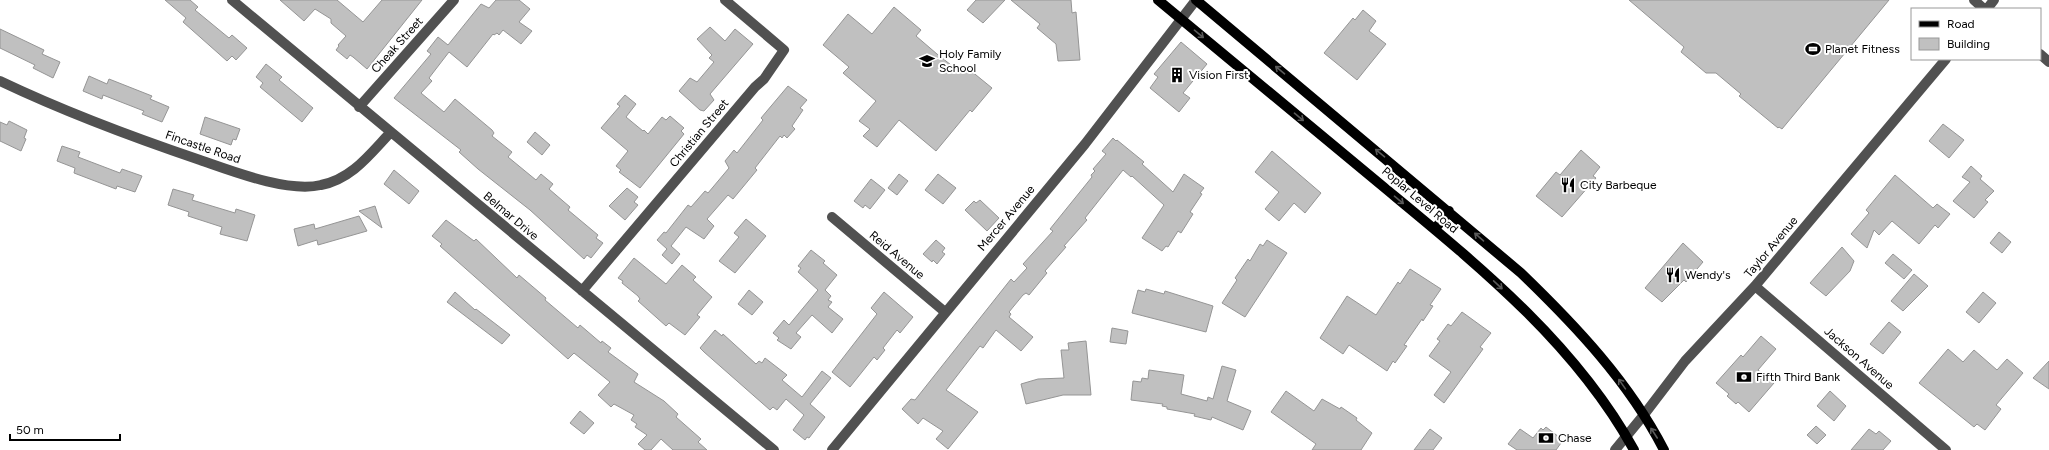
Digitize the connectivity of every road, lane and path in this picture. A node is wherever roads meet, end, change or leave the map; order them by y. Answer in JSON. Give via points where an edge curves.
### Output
{"nodes":[{"id":1,"x":232,"y":0,"type":"edge"},
{"id":2,"x":454,"y":0,"type":"edge"},
{"id":3,"x":725,"y":0,"type":"edge"},
{"id":4,"x":1158,"y":0,"type":"edge"},
{"id":5,"x":1196,"y":0,"type":"edge"},
{"id":6,"x":1974,"y":0,"type":"edge"},
{"id":7,"x":1994,"y":0,"type":"edge"},
{"id":8,"x":1985,"y":8,"type":"edge"},
{"id":9,"x":1987,"y":8,"type":"edge"},
{"id":10,"x":1182,"y":20,"type":"junction"},
{"id":11,"x":2041,"y":55,"type":"edge"},
{"id":12,"x":1945,"y":60,"type":"edge"},
{"id":13,"x":2049,"y":62,"type":"edge"},
{"id":14,"x":0,"y":81,"type":"edge"},
{"id":15,"x":359,"y":107,"type":"junction"},
{"id":16,"x":390,"y":133,"type":"junction"},
{"id":17,"x":1449,"y":210,"type":"junction"},
{"id":18,"x":832,"y":217,"type":"dead end"},
{"id":19,"x":1435,"y":230,"type":"junction"},
{"id":20,"x":1755,"y":286,"type":"junction"},
{"id":21,"x":582,"y":291,"type":"junction"},
{"id":22,"x":945,"y":312,"type":"junction"},
{"id":23,"x":1644,"y":416,"type":"junction"},
{"id":24,"x":1627,"y":436,"type":"junction"},
{"id":25,"x":774,"y":450,"type":"edge"},
{"id":26,"x":832,"y":450,"type":"edge"},
{"id":27,"x":1615,"y":450,"type":"edge"},
{"id":28,"x":1634,"y":450,"type":"edge"},
{"id":29,"x":1664,"y":450,"type":"edge"},
{"id":30,"x":1946,"y":450,"type":"edge"}],
"edges":[{"from":1,"to":15,"type":"street","name":"Belmar Drive"},
{"from":2,"to":15,"type":"street","name":"Cheak Street"},
{"from":3,"to":21,"type":"street","name":"Christian Street","via":[[784,50],[764,79]]},
{"from":4,"to":10,"type":"main road","name":"Poplar Level Road"},
{"from":5,"to":10,"type":"street","name":"Mercer Avenue"},
{"from":17,"to":5,"type":"main road","name":"Poplar Level Road","one_way":true},
{"from":6,"to":8,"type":"street"},
{"from":7,"to":9,"type":"street"},
{"from":10,"to":19,"type":"main road","name":"Poplar Level Road","one_way":true},
{"from":10,"to":22,"type":"street","name":"Mercer Avenue","via":[[1085,144]]},
{"from":11,"to":13,"type":"street"},
{"from":12,"to":20,"type":"street","name":"Taylor Avenue"},
{"from":14,"to":16,"type":"street","name":"Fincastle Road","via":[[80,117],[148,142],[239,174],[298,186],[320,186],[342,178],[360,164]]},
{"from":15,"to":16,"type":"street","name":"Belmar Drive"},
{"from":16,"to":21,"type":"street","name":"Belmar Drive"},
{"from":17,"to":19,"type":"main road"},
{"from":23,"to":17,"type":"main road","name":"Poplar Level Road","one_way":true,"via":[[1603,358],[1562,312]]},
{"from":18,"to":22,"type":"street","name":"Reid Avenue"},
{"from":19,"to":24,"type":"main road","name":"Poplar Level Road","one_way":true,"via":[[1536,321],[1576,366]]},
{"from":20,"to":23,"type":"street","name":"Taylor Avenue","via":[[1685,361]]},
{"from":20,"to":30,"type":"street","name":"Jackson Avenue"},
{"from":21,"to":25,"type":"street","name":"Belmar Drive"},
{"from":22,"to":26,"type":"street","name":"Mercer Avenue"},
{"from":23,"to":24,"type":"street","name":"Taylor Avenue"},
{"from":29,"to":23,"type":"main road","name":"Poplar Level Road","one_way":true},
{"from":24,"to":27,"type":"street","name":"Taylor Avenue"},
{"from":24,"to":28,"type":"main road","name":"Poplar Level Road"}]}
